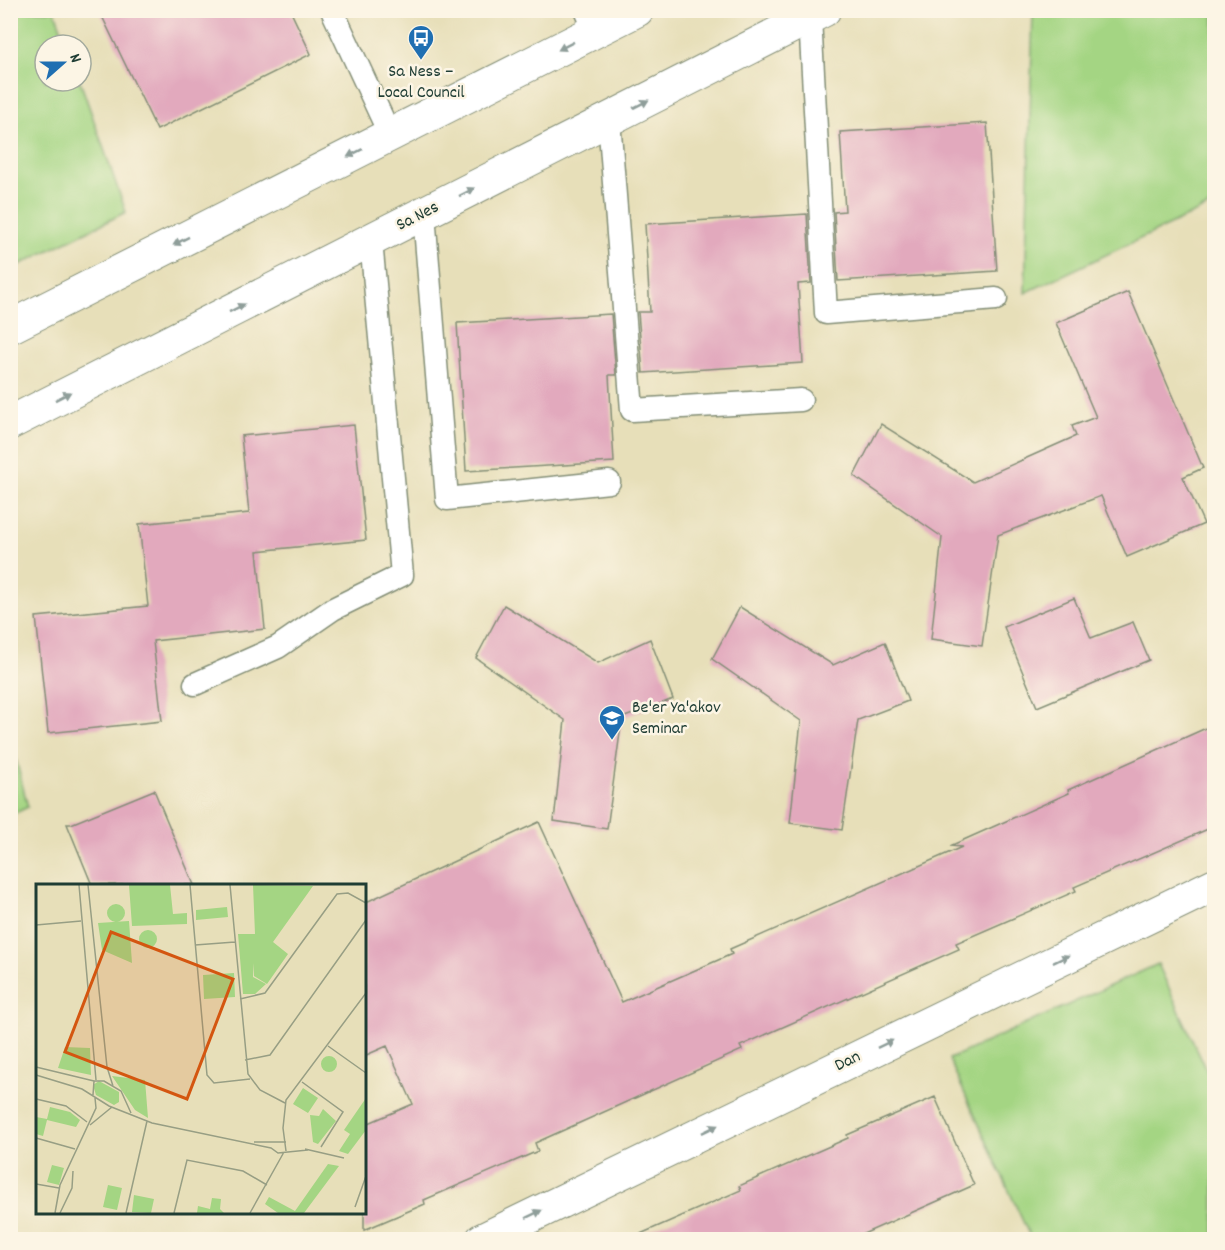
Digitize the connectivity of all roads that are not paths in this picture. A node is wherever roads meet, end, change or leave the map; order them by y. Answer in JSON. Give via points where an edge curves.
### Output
{"nodes":[{"id":1,"x":332,"y":10,"type":"edge"},
{"id":2,"x":637,"y":10,"type":"edge"},
{"id":3,"x":817,"y":14,"type":"edge"},
{"id":4,"x":590,"y":21,"type":"edge"},
{"id":5,"x":609,"y":120,"type":"junction"},
{"id":6,"x":390,"y":135,"type":"junction"},
{"id":7,"x":424,"y":214,"type":"junction"},
{"id":8,"x":371,"y":241,"type":"junction"},
{"id":9,"x":996,"y":299,"type":"dead end"},
{"id":10,"x":10,"y":327,"type":"edge"},
{"id":11,"x":801,"y":400,"type":"dead end"},
{"id":12,"x":10,"y":423,"type":"edge"},
{"id":13,"x":609,"y":482,"type":"dead end"},
{"id":14,"x":195,"y":684,"type":"dead end"},
{"id":15,"x":1215,"y":885,"type":"edge"},
{"id":16,"x":482,"y":1239,"type":"edge"}],
"edges":[{"from":1,"to":6,"type":"lane"},
{"from":2,"to":4,"type":"street"},
{"from":5,"to":3,"type":"street","name":"Sa Nes","one_way":true},
{"from":3,"to":9,"type":"lane","via":[[826,313]]},
{"from":4,"to":6,"type":"street","one_way":true},
{"from":7,"to":5,"type":"street","name":"Sa Nes","one_way":true},
{"from":5,"to":11,"type":"lane","via":[[632,410]]},
{"from":6,"to":10,"type":"street","one_way":true},
{"from":7,"to":8,"type":"street","name":"Sa Nes"},
{"from":7,"to":13,"type":"lane","via":[[447,499]]},
{"from":12,"to":8,"type":"street","name":"Sa Nes","one_way":true},
{"from":8,"to":14,"type":"lane","via":[[402,575],[333,609],[278,647]]},
{"from":16,"to":15,"type":"street","name":"Dan","one_way":true}]}
